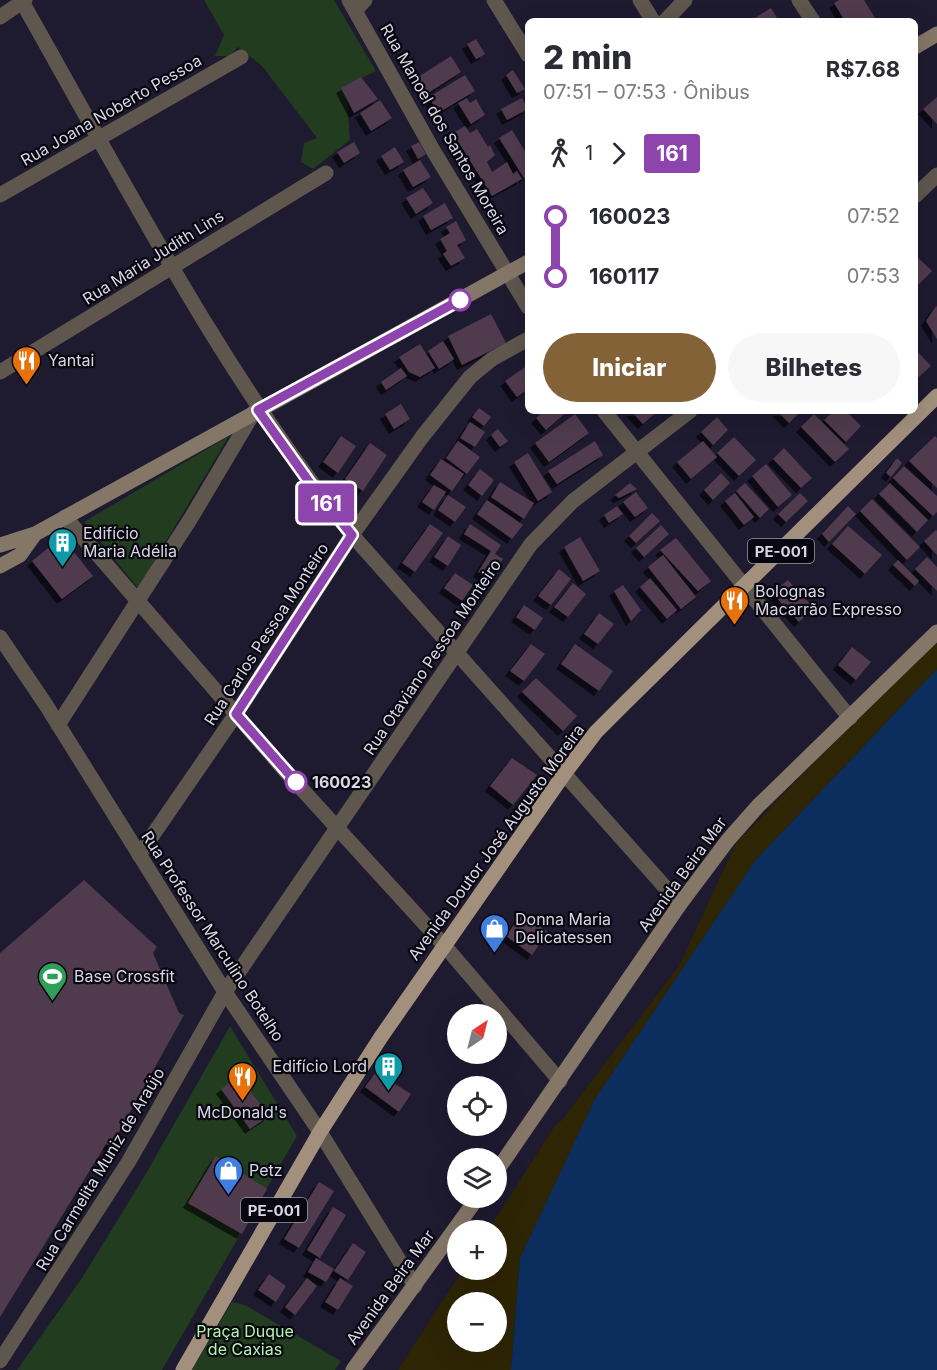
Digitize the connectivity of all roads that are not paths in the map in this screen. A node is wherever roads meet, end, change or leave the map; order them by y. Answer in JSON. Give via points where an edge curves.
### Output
{"nodes":[{"id":1,"x":494,"y":0,"type":"edge"},
{"id":2,"x":640,"y":0,"type":"edge"},
{"id":3,"x":685,"y":0,"type":"edge"},
{"id":4,"x":799,"y":0,"type":"edge"},
{"id":5,"x":23,"y":1,"type":"edge"},
{"id":6,"x":356,"y":4,"type":"edge"},
{"id":7,"x":0,"y":17,"type":"edge"},
{"id":8,"x":651,"y":18,"type":"edge"},
{"id":9,"x":668,"y":18,"type":"edge"},
{"id":10,"x":811,"y":18,"type":"edge"},
{"id":11,"x":937,"y":34,"type":"edge"},
{"id":12,"x":918,"y":45,"type":"edge"},
{"id":13,"x":525,"y":50,"type":"edge"},
{"id":14,"x":241,"y":57,"type":"dead end"},
{"id":15,"x":97,"y":138,"type":"junction"},
{"id":16,"x":326,"y":173,"type":"dead end"},
{"id":17,"x":937,"y":175,"type":"edge"},
{"id":18,"x":918,"y":193,"type":"edge"},
{"id":19,"x":0,"y":195,"type":"edge"},
{"id":20,"x":525,"y":264,"type":"edge"},
{"id":21,"x":169,"y":267,"type":"junction"},
{"id":22,"x":509,"y":273,"type":"junction"},
{"id":23,"x":525,"y":302,"type":"edge"},
{"id":24,"x":525,"y":341,"type":"edge"},
{"id":25,"x":0,"y":372,"type":"edge"},
{"id":26,"x":937,"y":396,"type":"edge"},
{"id":27,"x":256,"y":410,"type":"junction"},
{"id":28,"x":606,"y":414,"type":"edge"},
{"id":29,"x":686,"y":414,"type":"edge"},
{"id":30,"x":637,"y":452,"type":"junction"},
{"id":31,"x":65,"y":517,"type":"junction"},
{"id":32,"x":35,"y":534,"type":"junction"},
{"id":33,"x":352,"y":535,"type":"junction"},
{"id":34,"x":0,"y":545,"type":"edge"},
{"id":35,"x":0,"y":566,"type":"edge"},
{"id":36,"x":745,"y":587,"type":"junction"},
{"id":37,"x":138,"y":599,"type":"junction"},
{"id":38,"x":937,"y":632,"type":"edge"},
{"id":39,"x":0,"y":637,"type":"edge"},
{"id":40,"x":456,"y":651,"type":"junction"},
{"id":41,"x":236,"y":714,"type":"junction"},
{"id":42,"x":850,"y":718,"type":"junction"},
{"id":43,"x":58,"y":725,"type":"junction"},
{"id":44,"x":564,"y":774,"type":"junction"},
{"id":45,"x":338,"y":828,"type":"junction"},
{"id":46,"x":139,"y":855,"type":"junction"},
{"id":47,"x":680,"y":904,"type":"junction"},
{"id":48,"x":444,"y":945,"type":"junction"},
{"id":49,"x":225,"y":992,"type":"junction"},
{"id":50,"x":561,"y":1081,"type":"junction"},
{"id":51,"x":320,"y":1132,"type":"junction"},
{"id":52,"x":507,"y":1157,"type":"edge"},
{"id":53,"x":470,"y":1208,"type":"edge"},
{"id":54,"x":415,"y":1286,"type":"junction"},
{"id":55,"x":0,"y":1360,"type":"edge"},
{"id":56,"x":183,"y":1370,"type":"edge"},
{"id":57,"x":353,"y":1370,"type":"edge"}],
"edges":[{"from":1,"to":13,"type":"street"},
{"from":2,"to":8,"type":"street"},
{"from":3,"to":9,"type":"street"},
{"from":4,"to":10,"type":"street"},
{"from":5,"to":7,"type":"street"},
{"from":5,"to":15,"type":"street"},
{"from":6,"to":22,"type":"street","name":"Rua Manoel dos Santos Moreira","via":[[434,152]]},
{"from":11,"to":12,"type":"main road"},
{"from":14,"to":15,"type":"street","name":"Rua Joana Noberto Pessoa"},
{"from":15,"to":19,"type":"street","name":"Rua Joana Noberto Pessoa"},
{"from":15,"to":21,"type":"street"},
{"from":16,"to":21,"type":"street","name":"Rua Maria Judith Lins"},
{"from":17,"to":18,"type":"street"},
{"from":20,"to":22,"type":"main road"},
{"from":21,"to":25,"type":"street","name":"Rua Maria Judith Lins"},
{"from":21,"to":27,"type":"street"},
{"from":22,"to":23,"type":"street","name":"Rua Manoel dos Santos Moreira"},
{"from":22,"to":27,"type":"main road"},
{"from":24,"to":33,"type":"street","name":"Rua Carlos Pessoa Monteiro","via":[[486,363],[460,387]]},
{"from":26,"to":36,"type":"main road","name":"Avenida Doutor José Augusto Moreira","number":"PE-001"},
{"from":27,"to":31,"type":"main road"},
{"from":27,"to":33,"type":"street"},
{"from":27,"to":37,"type":"street"},
{"from":28,"to":30,"type":"street"},
{"from":29,"to":30,"type":"street","name":"Rua Otaviano Pessoa Monteiro"},
{"from":30,"to":36,"type":"street"},
{"from":30,"to":40,"type":"street","name":"Rua Otaviano Pessoa Monteiro","via":[[548,524]]},
{"from":31,"to":32,"type":"main road"},
{"from":31,"to":37,"type":"street"},
{"from":32,"to":34,"type":"main road"},
{"from":32,"to":35,"type":"main road","via":[[20,555]]},
{"from":33,"to":40,"type":"street"},
{"from":33,"to":41,"type":"street","name":"Rua Carlos Pessoa Monteiro"},
{"from":36,"to":42,"type":"street"},
{"from":36,"to":44,"type":"main road","name":"Avenida Doutor José Augusto Moreira","number":"PE-001","via":[[616,712]]},
{"from":37,"to":41,"type":"street"},
{"from":37,"to":43,"type":"street"},
{"from":38,"to":42,"type":"main road","name":"Avenida Beira Mar"},
{"from":39,"to":43,"type":"street","name":"Rua Professor Marculino Botelho"},
{"from":40,"to":44,"type":"street"},
{"from":40,"to":45,"type":"street","name":"Rua Otaviano Pessoa Monteiro"},
{"from":41,"to":45,"type":"street"},
{"from":41,"to":46,"type":"street","name":"Rua Carlos Pessoa Monteiro"},
{"from":42,"to":47,"type":"main road","name":"Avenida Beira Mar","via":[[745,820]]},
{"from":43,"to":46,"type":"street","name":"Rua Professor Marculino Botelho"},
{"from":44,"to":47,"type":"street"},
{"from":44,"to":48,"type":"main road","name":"Avenida Doutor José Augusto Moreira","number":"PE-001"},
{"from":45,"to":48,"type":"street"},
{"from":45,"to":49,"type":"street","name":"Rua Otaviano Pessoa Monteiro"},
{"from":46,"to":49,"type":"street","name":"Rua Professor Marculino Botelho"},
{"from":47,"to":50,"type":"main road","name":"Avenida Beira Mar"},
{"from":48,"to":50,"type":"street"},
{"from":48,"to":51,"type":"main road","name":"Avenida Doutor José Augusto Moreira","number":"PE-001"},
{"from":49,"to":51,"type":"street","name":"Rua Professor Marculino Botelho"},
{"from":49,"to":55,"type":"street","name":"Rua Carmelita Muniz de Araújo","via":[[129,1161]]},
{"from":50,"to":52,"type":"main road","name":"Avenida Beira Mar"},
{"from":51,"to":54,"type":"street","name":"Rua Professor Marculino Botelho"},
{"from":51,"to":56,"type":"main road","number":"PE-001"},
{"from":53,"to":54,"type":"main road","name":"Avenida Beira Mar"},
{"from":54,"to":57,"type":"main road","name":"Avenida Beira Mar"}]}
